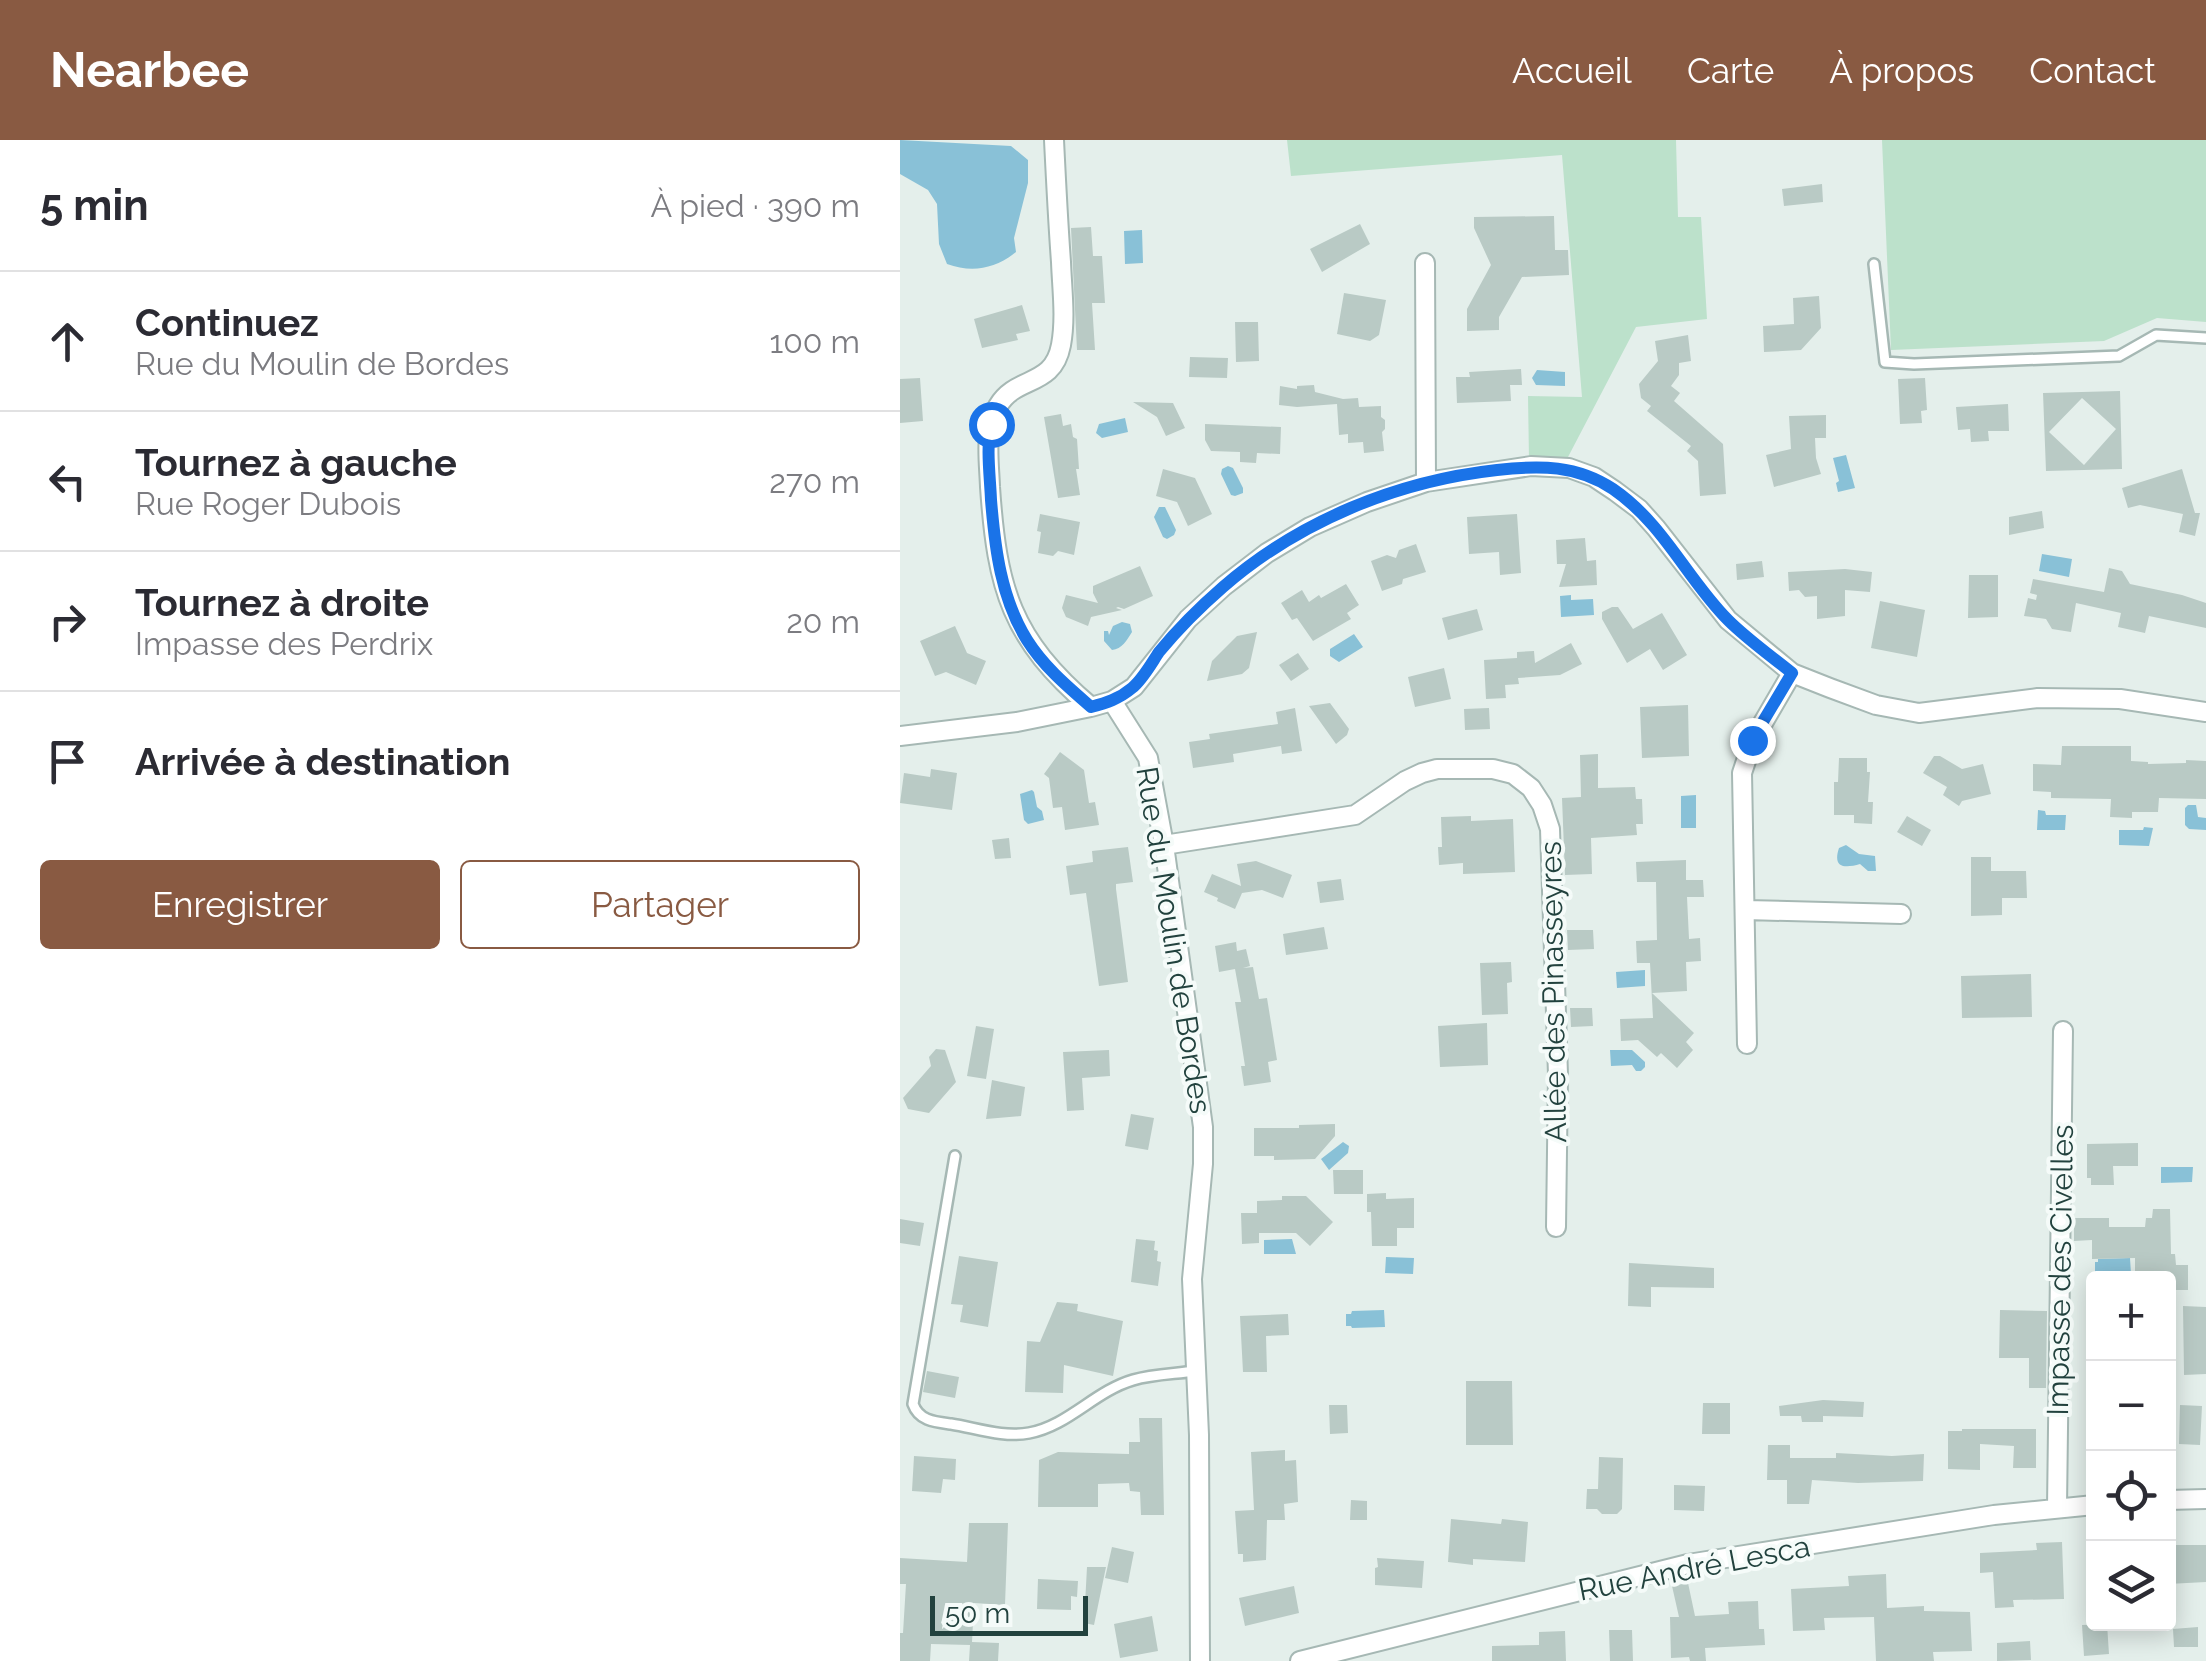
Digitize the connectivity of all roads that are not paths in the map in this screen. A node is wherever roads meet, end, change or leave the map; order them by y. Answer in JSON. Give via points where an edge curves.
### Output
{"nodes":[{"id":1,"x":1054,"y":140,"type":"edge"},
{"id":2,"x":1425,"y":263,"type":"dead end"},
{"id":3,"x":1874,"y":264,"type":"dead end"},
{"id":4,"x":2206,"y":338,"type":"edge"},
{"id":5,"x":1426,"y":482,"type":"junction"},
{"id":6,"x":1792,"y":673,"type":"junction"},
{"id":7,"x":1112,"y":702,"type":"junction"},
{"id":8,"x":1091,"y":707,"type":"junction"},
{"id":9,"x":2206,"y":712,"type":"edge"},
{"id":10,"x":900,"y":736,"type":"edge"},
{"id":11,"x":1164,"y":844,"type":"junction"},
{"id":12,"x":1746,"y":910,"type":"junction"},
{"id":13,"x":1901,"y":914,"type":"dead end"},
{"id":14,"x":2063,"y":1032,"type":"dead end"},
{"id":15,"x":1747,"y":1044,"type":"dead end"},
{"id":16,"x":955,"y":1156,"type":"dead end"},
{"id":17,"x":1556,"y":1227,"type":"dead end"},
{"id":18,"x":1196,"y":1371,"type":"junction"},
{"id":19,"x":2176,"y":1500,"type":"edge"},
{"id":20,"x":2206,"y":1500,"type":"edge"},
{"id":21,"x":2086,"y":1506,"type":"edge"},
{"id":22,"x":2056,"y":1508,"type":"junction"},
{"id":23,"x":1200,"y":1661,"type":"edge"},
{"id":24,"x":1300,"y":1661,"type":"edge"}],
"edges":[{"from":1,"to":8,"type":"street","via":[[1064,313],[1060,348],[1047,373],[1007,394],[997,408],[988,442],[994,535],[1001,577],[1028,641]]},
{"from":2,"to":5,"type":"street"},
{"from":3,"to":4,"type":"lane","via":[[1885,362],[2119,356],[2156,335]]},
{"from":5,"to":6,"type":"street","via":[[1531,466],[1594,477],[1639,509],[1728,620]]},
{"from":5,"to":7,"type":"street","via":[[1324,521],[1268,553],[1188,619],[1134,687]]},
{"from":6,"to":9,"type":"street","via":[[1876,705],[1919,713],[2038,698],[2120,699]]},
{"from":6,"to":12,"type":"street","via":[[1752,740],[1742,773]]},
{"from":7,"to":8,"type":"street"},
{"from":7,"to":11,"type":"street","name":"Rue du Moulin de Bordes","via":[[1148,758]]},
{"from":8,"to":10,"type":"street"},
{"from":11,"to":17,"type":"street","name":"Allée des Pinasseyres","via":[[1354,815],[1405,781],[1437,769],[1494,769],[1530,788],[1550,829]]},
{"from":11,"to":18,"type":"street","name":"Rue du Moulin de Bordes","via":[[1203,1127],[1192,1279]]},
{"from":12,"to":13,"type":"street"},
{"from":12,"to":15,"type":"street"},
{"from":14,"to":22,"type":"street","name":"Impasse des Civelles"},
{"from":16,"to":18,"type":"lane","via":[[916,1412],[928,1420],[1026,1434],[1134,1380]]},
{"from":18,"to":23,"type":"street","name":"Rue du Moulin de Bordes"},
{"from":19,"to":20,"type":"street"},
{"from":21,"to":22,"type":"street","name":"Rue André Lesca"},
{"from":22,"to":24,"type":"street","name":"Rue André Lesca","via":[[1688,1564]]}]}
